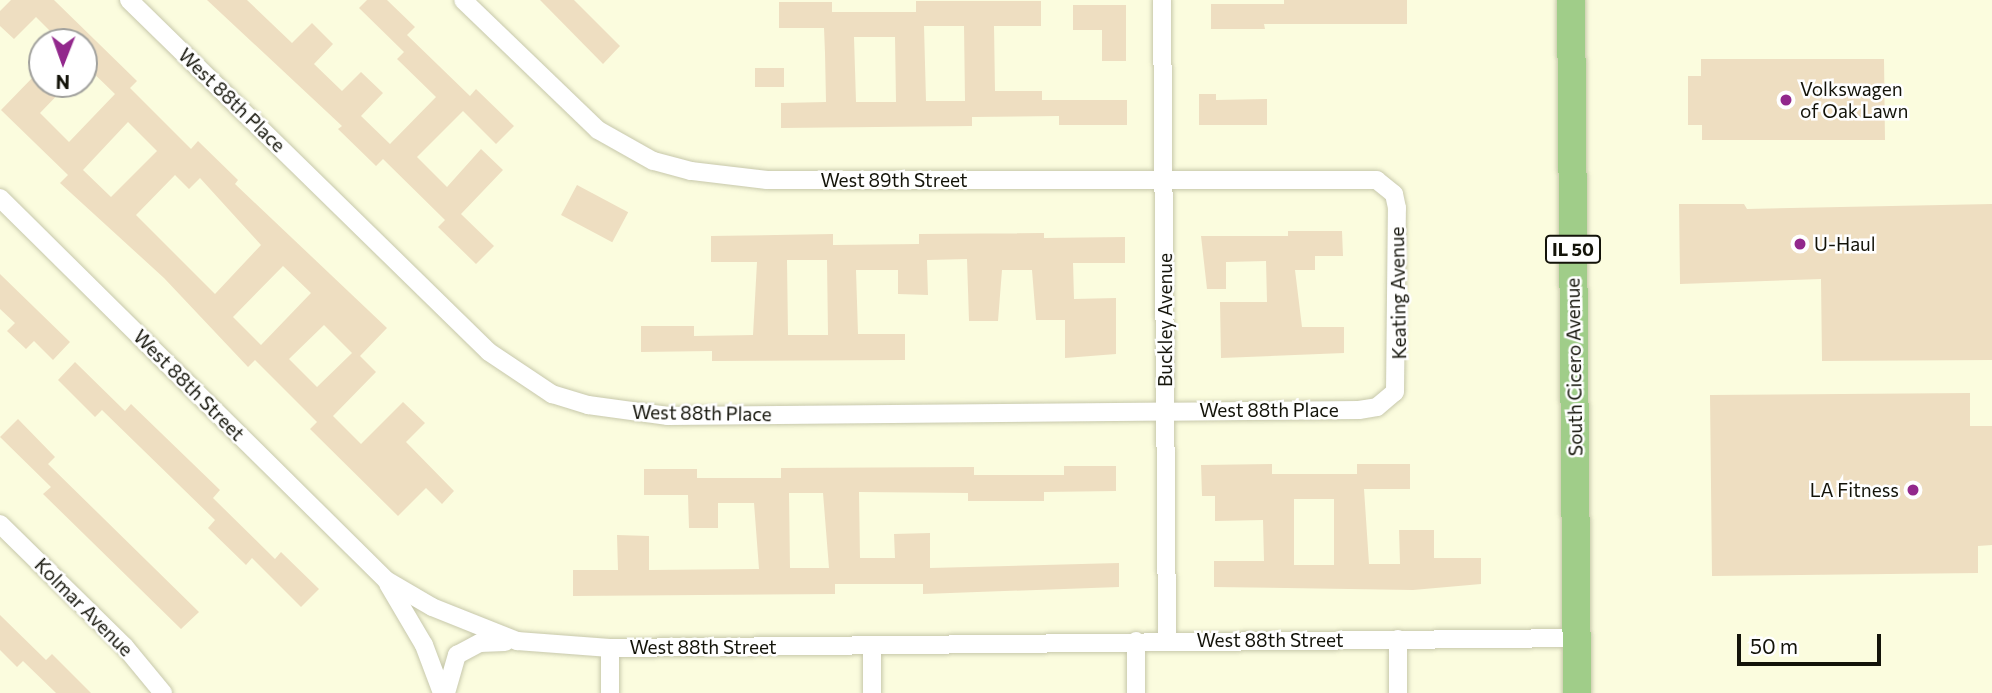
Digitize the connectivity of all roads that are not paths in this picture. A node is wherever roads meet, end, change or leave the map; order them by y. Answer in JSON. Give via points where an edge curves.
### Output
{"nodes":[{"id":1,"x":130,"y":0,"type":"edge"},
{"id":2,"x":463,"y":0,"type":"edge"},
{"id":3,"x":1162,"y":0,"type":"edge"},
{"id":4,"x":1571,"y":0,"type":"edge"},
{"id":5,"x":1164,"y":178,"type":"junction"},
{"id":6,"x":1387,"y":186,"type":"joint"},
{"id":7,"x":0,"y":198,"type":"edge"},
{"id":8,"x":1389,"y":401,"type":"joint"},
{"id":9,"x":1165,"y":410,"type":"junction"},
{"id":10,"x":0,"y":524,"type":"edge"},
{"id":11,"x":386,"y":580,"type":"junction"},
{"id":12,"x":1577,"y":638,"type":"junction"},
{"id":13,"x":1398,"y":639,"type":"junction"},
{"id":14,"x":517,"y":641,"type":"junction"},
{"id":15,"x":1136,"y":641,"type":"junction"},
{"id":16,"x":1167,"y":641,"type":"junction"},
{"id":17,"x":872,"y":645,"type":"junction"},
{"id":18,"x":610,"y":648,"type":"junction"},
{"id":19,"x":163,"y":693,"type":"edge"},
{"id":20,"x":444,"y":693,"type":"edge"},
{"id":21,"x":610,"y":693,"type":"edge"},
{"id":22,"x":872,"y":693,"type":"edge"},
{"id":23,"x":1136,"y":693,"type":"edge"},
{"id":24,"x":1398,"y":693,"type":"edge"},
{"id":25,"x":1577,"y":693,"type":"edge"}],
"edges":[{"from":1,"to":9,"type":"street","name":"West 88th Place","via":[[489,352],[552,394],[614,411],[668,416]]},
{"from":2,"to":5,"type":"street","name":"West 89th Street","via":[[598,131],[653,162],[767,180]]},
{"from":3,"to":5,"type":"street","name":"Buckley Avenue"},
{"from":4,"to":12,"type":"main road","name":"South Cicero Avenue","number":"IL 50"},
{"from":5,"to":6,"type":"street","name":"West 89th Street","via":[[1359,178]]},
{"from":5,"to":9,"type":"street","name":"Buckley Avenue"},
{"from":6,"to":8,"type":"street","name":"Keating Avenue","via":[[1397,208],[1399,377]]},
{"from":7,"to":11,"type":"street","name":"West 88th Street"},
{"from":8,"to":9,"type":"street","name":"West 88th Place","via":[[1359,410]]},
{"from":9,"to":16,"type":"street","name":"Buckley Avenue"},
{"from":10,"to":19,"type":"street","name":"Kolmar Avenue","via":[[125,647]]},
{"from":11,"to":14,"type":"street","name":"West 88th Street","via":[[432,607]]},
{"from":11,"to":20,"type":"street","via":[[424,645]]},
{"from":12,"to":13,"type":"street","name":"West 88th Street"},
{"from":12,"to":25,"type":"main road","name":"South Cicero Avenue","number":"IL 50"},
{"from":13,"to":16,"type":"street","name":"West 88th Street"},
{"from":13,"to":24,"type":"street"},
{"from":14,"to":18,"type":"street","name":"West 88th Street"},
{"from":14,"to":20,"type":"street","via":[[466,649],[451,666]]},
{"from":15,"to":16,"type":"street","name":"West 88th Street"},
{"from":15,"to":17,"type":"street","name":"West 88th Street"},
{"from":15,"to":23,"type":"street"},
{"from":17,"to":18,"type":"street","name":"West 88th Street"},
{"from":17,"to":22,"type":"street"},
{"from":18,"to":21,"type":"street"}]}
